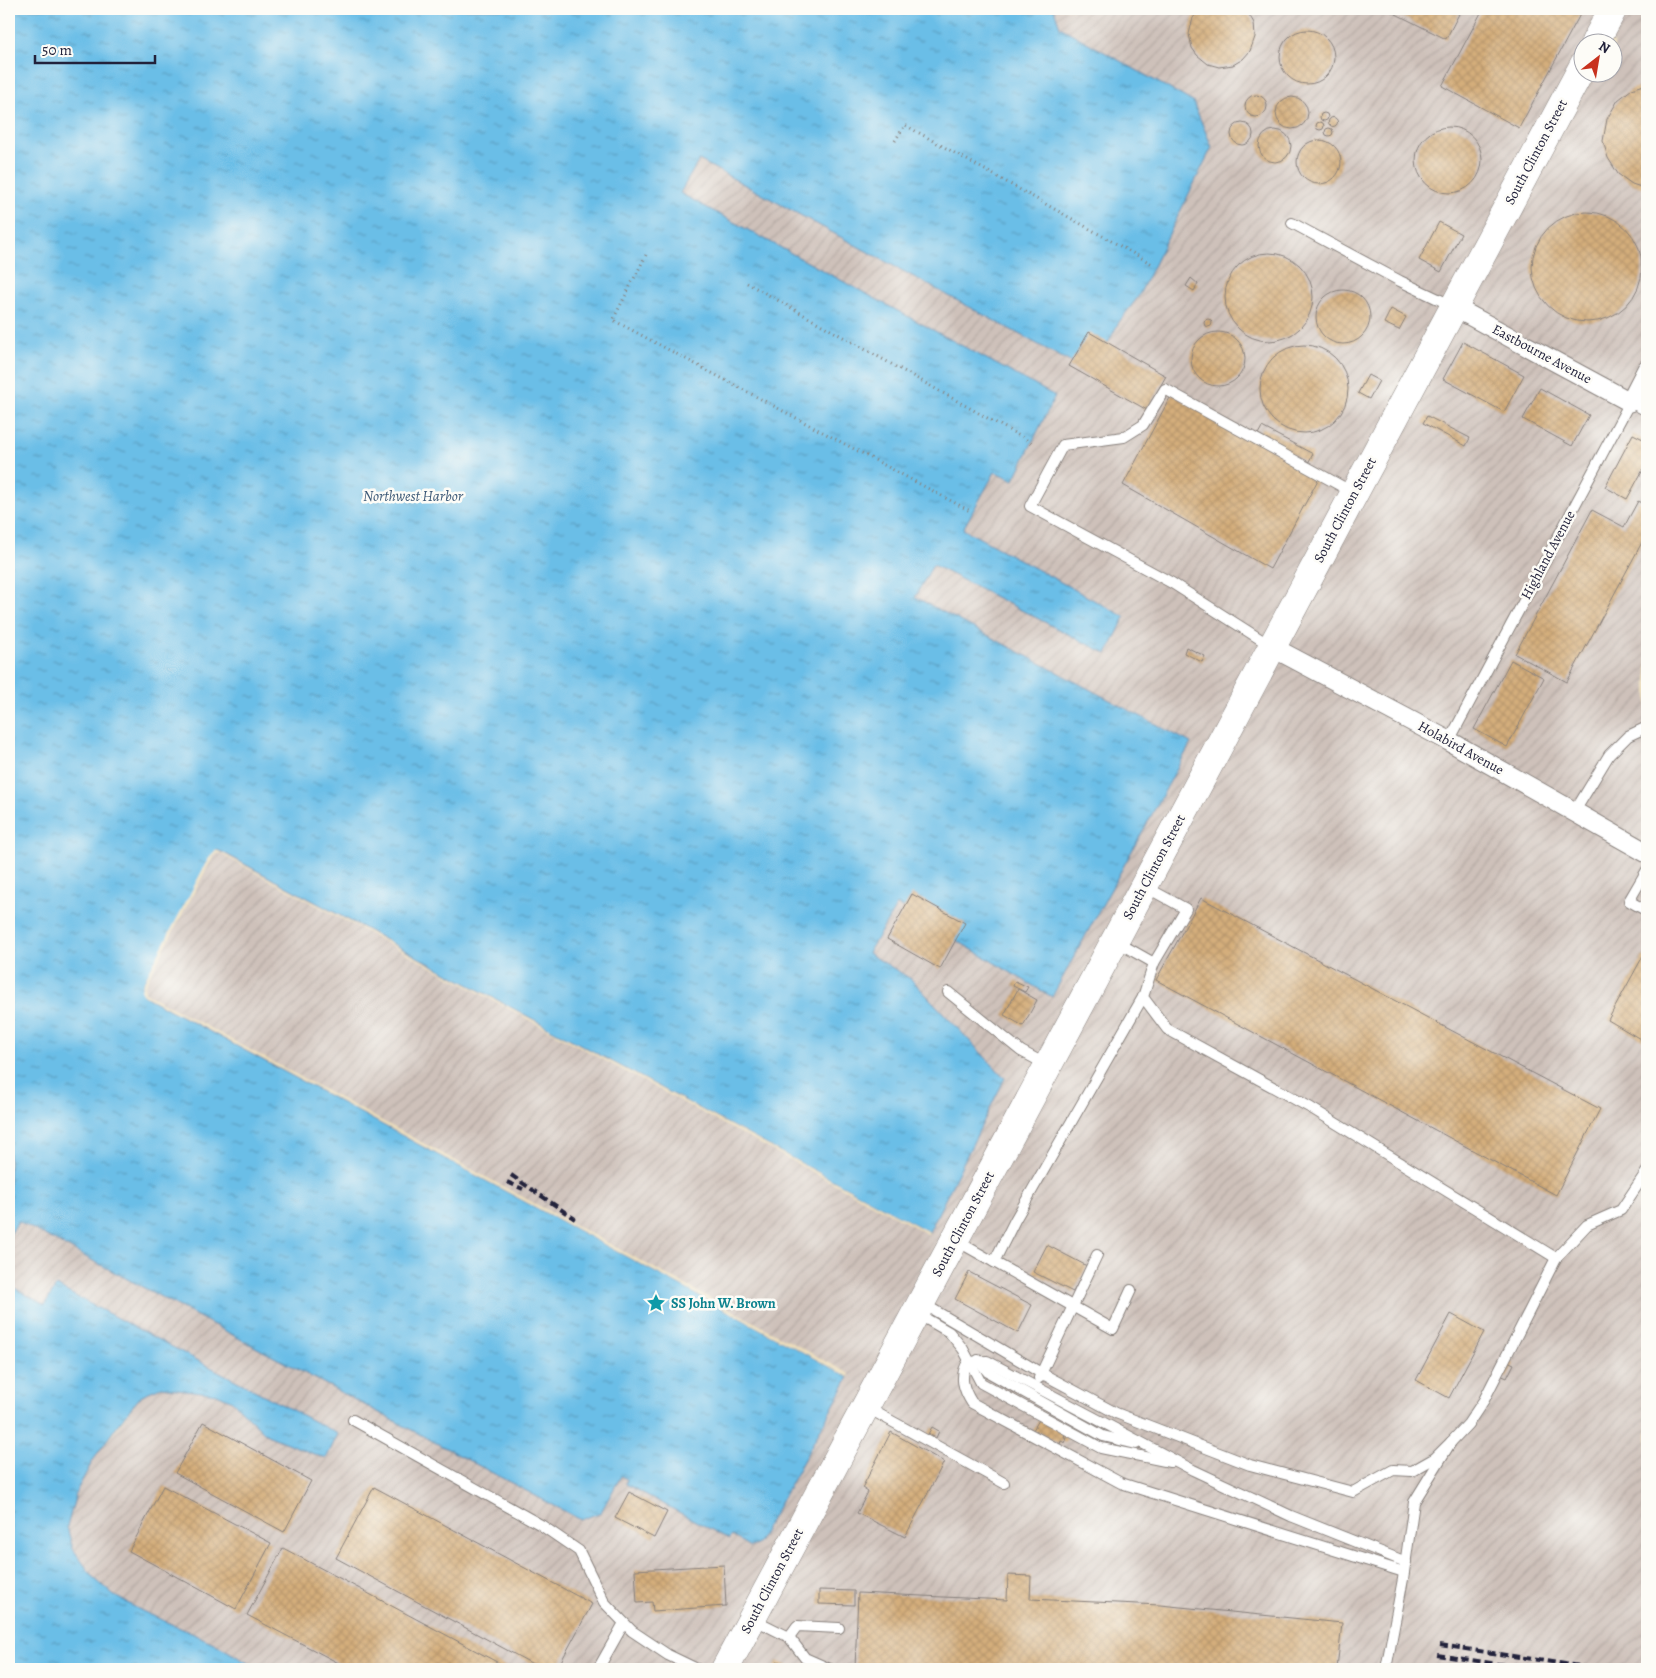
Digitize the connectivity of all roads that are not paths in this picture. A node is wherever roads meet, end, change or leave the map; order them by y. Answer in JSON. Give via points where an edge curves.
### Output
{"nodes":[{"id":1,"x":1613,"y":9,"type":"edge"},
{"id":2,"x":1600,"y":32,"type":"edge"},
{"id":3,"x":1574,"y":82,"type":"edge"},
{"id":4,"x":1292,"y":223,"type":"dead end"},
{"id":5,"x":1454,"y":306,"type":"junction"},
{"id":6,"x":1647,"y":369,"type":"edge"},
{"id":7,"x":1630,"y":402,"type":"junction"},
{"id":8,"x":1647,"y":412,"type":"edge"},
{"id":9,"x":1354,"y":493,"type":"junction"},
{"id":10,"x":1272,"y":647,"type":"junction"},
{"id":11,"x":1647,"y":727,"type":"edge"},
{"id":12,"x":1449,"y":741,"type":"junction"},
{"id":13,"x":1575,"y":811,"type":"junction"},
{"id":14,"x":1647,"y":853,"type":"edge"},
{"id":15,"x":1647,"y":870,"type":"edge"},
{"id":16,"x":1144,"y":886,"type":"junction"},
{"id":17,"x":1647,"y":912,"type":"edge"},
{"id":18,"x":1114,"y":941,"type":"junction"},
{"id":19,"x":1154,"y":963,"type":"junction"},
{"id":20,"x":948,"y":992,"type":"dead end"},
{"id":21,"x":1143,"y":997,"type":"junction"},
{"id":22,"x":1048,"y":1065,"type":"junction"},
{"id":23,"x":1647,"y":1171,"type":"edge"},
{"id":24,"x":954,"y":1240,"type":"junction"},
{"id":25,"x":1097,"y":1254,"type":"dead end"},
{"id":26,"x":1556,"y":1258,"type":"junction"},
{"id":27,"x":994,"y":1262,"type":"junction"},
{"id":28,"x":1131,"y":1290,"type":"dead end"},
{"id":29,"x":1074,"y":1306,"type":"junction"},
{"id":30,"x":918,"y":1308,"type":"junction"},
{"id":31,"x":973,"y":1361,"type":"junction"},
{"id":32,"x":1041,"y":1373,"type":"junction"},
{"id":33,"x":1035,"y":1386,"type":"junction"},
{"id":34,"x":865,"y":1406,"type":"junction"},
{"id":35,"x":353,"y":1420,"type":"dead end"},
{"id":36,"x":1451,"y":1442,"type":"junction"},
{"id":37,"x":1150,"y":1447,"type":"junction"},
{"id":38,"x":1181,"y":1464,"type":"junction"},
{"id":39,"x":1004,"y":1483,"type":"dead end"},
{"id":40,"x":1405,"y":1567,"type":"junction"},
{"id":41,"x":752,"y":1619,"type":"junction"},
{"id":42,"x":624,"y":1623,"type":"junction"},
{"id":43,"x":839,"y":1628,"type":"dead end"},
{"id":44,"x":789,"y":1637,"type":"junction"},
{"id":45,"x":598,"y":1669,"type":"edge"},
{"id":46,"x":697,"y":1669,"type":"edge"},
{"id":47,"x":725,"y":1669,"type":"edge"},
{"id":48,"x":830,"y":1669,"type":"edge"},
{"id":49,"x":1386,"y":1669,"type":"edge"}],
"edges":[{"from":1,"to":2,"type":"main road"},
{"from":3,"to":5,"type":"main road","name":"South Clinton Street"},
{"from":4,"to":5,"type":"lane"},
{"from":5,"to":7,"type":"street","name":"Eastbourne Avenue"},
{"from":5,"to":9,"type":"main road","name":"South Clinton Street"},
{"from":6,"to":7,"type":"street","name":"Highland Avenue"},
{"from":7,"to":8,"type":"lane"},
{"from":7,"to":12,"type":"lane","name":"Highland Avenue"},
{"from":9,"to":10,"type":"main road","name":"South Clinton Street"},
{"from":9,"to":10,"type":"lane","via":[[1165,389],[1143,425],[1124,438],[1063,445],[1058,453],[1030,506],[1172,583]]},
{"from":10,"to":12,"type":"street","name":"Holabird Avenue"},
{"from":10,"to":16,"type":"main road","name":"South Clinton Street"},
{"from":11,"to":13,"type":"lane","via":[[1628,736],[1609,755]]},
{"from":12,"to":13,"type":"street","name":"Holabird Avenue"},
{"from":13,"to":14,"type":"street","name":"Holabird Avenue"},
{"from":15,"to":17,"type":"lane","via":[[1629,901]]},
{"from":16,"to":18,"type":"main road","name":"South Clinton Street"},
{"from":16,"to":19,"type":"lane","via":[[1186,909]]},
{"from":18,"to":19,"type":"lane"},
{"from":18,"to":22,"type":"main road","name":"South Clinton Street"},
{"from":19,"to":21,"type":"lane"},
{"from":20,"to":22,"type":"lane","via":[[1021,1051]]},
{"from":21,"to":26,"type":"lane","via":[[1167,1029],[1311,1108]]},
{"from":21,"to":27,"type":"lane"},
{"from":22,"to":24,"type":"main road","name":"South Clinton Street"},
{"from":23,"to":26,"type":"lane","via":[[1621,1210],[1587,1225]]},
{"from":24,"to":27,"type":"lane"},
{"from":24,"to":30,"type":"main road","name":"South Clinton Street"},
{"from":25,"to":29,"type":"lane"},
{"from":26,"to":36,"type":"lane","via":[[1484,1400]]},
{"from":27,"to":29,"type":"lane"},
{"from":28,"to":29,"type":"lane","via":[[1113,1329]]},
{"from":29,"to":32,"type":"lane"},
{"from":30,"to":31,"type":"lane","via":[[950,1332]]},
{"from":30,"to":32,"type":"lane"},
{"from":30,"to":34,"type":"main road","name":"South Clinton Street"},
{"from":31,"to":33,"type":"lane","via":[[987,1361]]},
{"from":31,"to":37,"type":"lane","via":[[1103,1436]]},
{"from":31,"to":38,"type":"lane","via":[[981,1383],[1101,1448]]},
{"from":31,"to":40,"type":"lane","via":[[963,1370],[962,1381],[972,1403],[1121,1483]]},
{"from":32,"to":33,"type":"lane"},
{"from":32,"to":36,"type":"lane","via":[[1116,1413],[1250,1466],[1352,1492],[1393,1470],[1412,1471],[1435,1458]]},
{"from":33,"to":37,"type":"lane"},
{"from":34,"to":39,"type":"lane"},
{"from":34,"to":41,"type":"main road","name":"South Clinton Street"},
{"from":35,"to":42,"type":"lane","via":[[541,1525],[579,1552],[604,1602]]},
{"from":36,"to":40,"type":"lane","via":[[1414,1502]]},
{"from":37,"to":38,"type":"lane"},
{"from":38,"to":40,"type":"lane"},
{"from":40,"to":49,"type":"lane"},
{"from":41,"to":44,"type":"lane"},
{"from":41,"to":47,"type":"main road","name":"South Clinton Street"},
{"from":42,"to":45,"type":"lane"},
{"from":42,"to":46,"type":"lane","via":[[668,1655]]},
{"from":43,"to":44,"type":"lane","via":[[798,1626]]},
{"from":44,"to":48,"type":"lane","via":[[805,1658]]}]}
